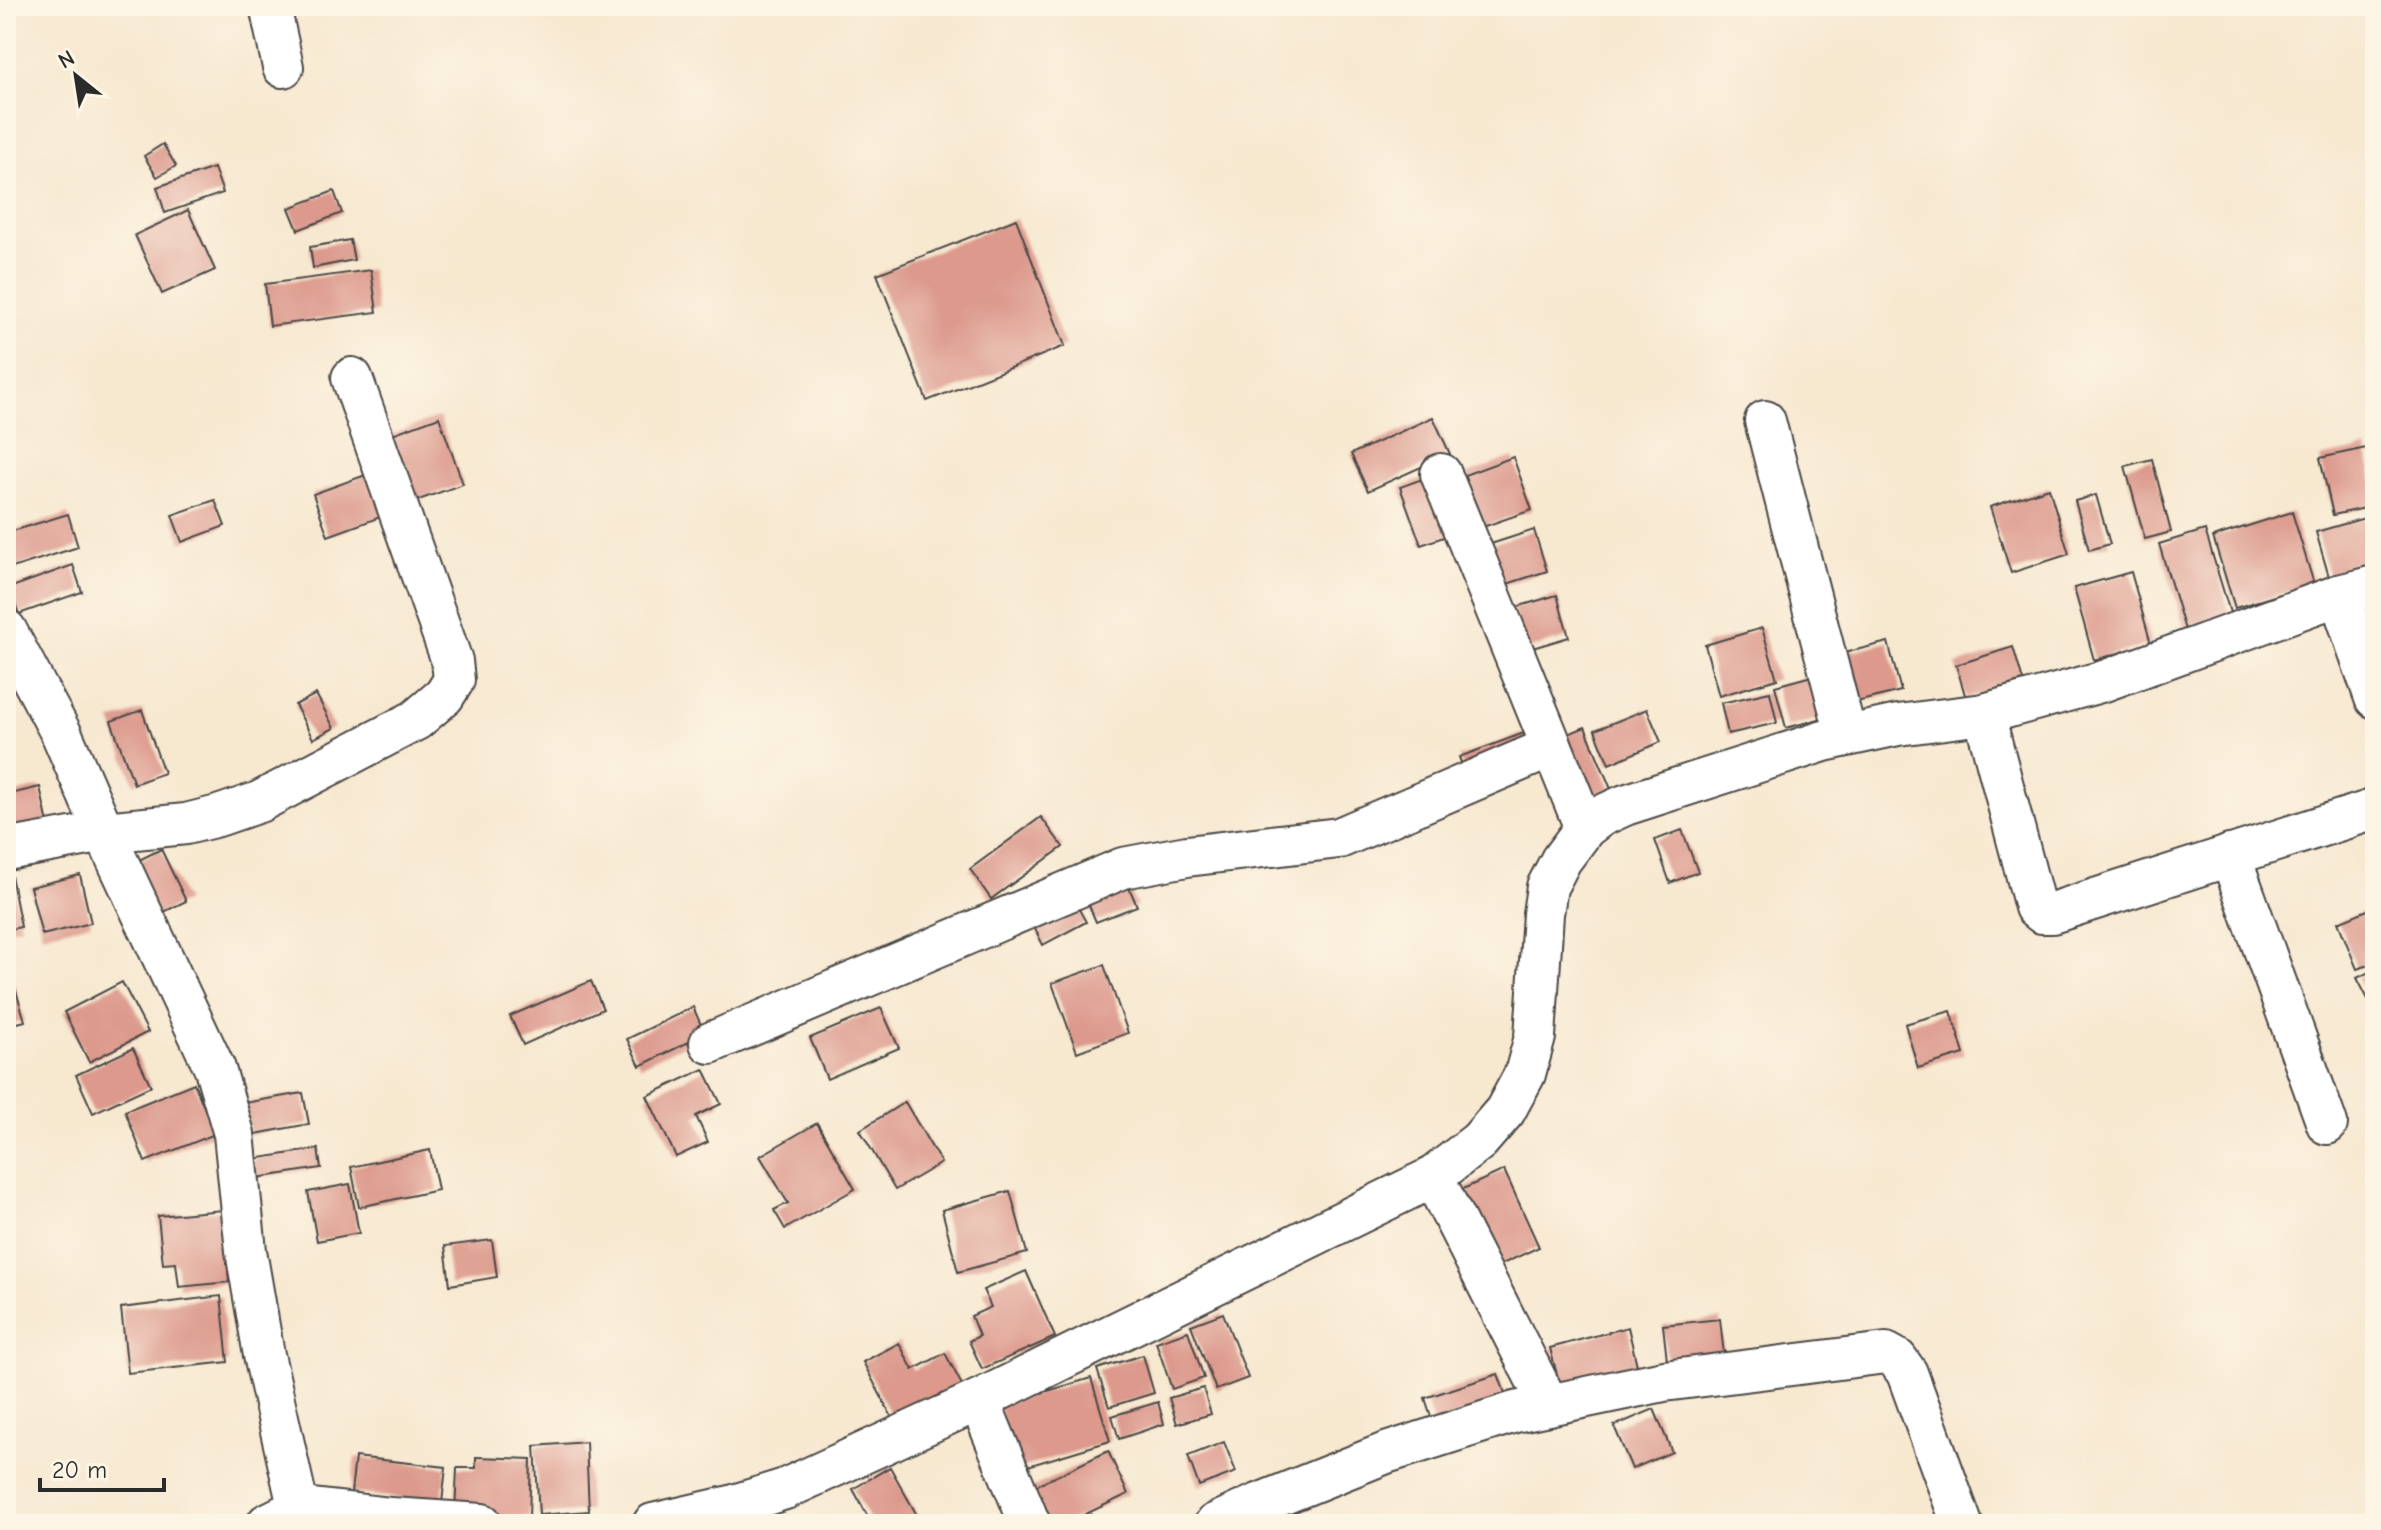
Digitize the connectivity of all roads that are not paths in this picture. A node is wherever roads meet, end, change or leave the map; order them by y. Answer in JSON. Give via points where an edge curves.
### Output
{"nodes":[{"id":1,"x":270,"y":6,"type":"edge"},
{"id":2,"x":283,"y":67,"type":"dead end"},
{"id":3,"x":352,"y":378,"type":"dead end"},
{"id":4,"x":1765,"y":421,"type":"dead end"},
{"id":5,"x":1441,"y":474,"type":"dead end"},
{"id":6,"x":2357,"y":590,"type":"edge"},
{"id":7,"x":6,"y":630,"type":"edge"},
{"id":8,"x":2375,"y":698,"type":"edge"},
{"id":9,"x":1984,"y":714,"type":"junction"},
{"id":10,"x":1846,"y":735,"type":"junction"},
{"id":11,"x":1552,"y":747,"type":"junction"},
{"id":12,"x":2375,"y":809,"type":"edge"},
{"id":13,"x":1585,"y":828,"type":"junction"},
{"id":14,"x":104,"y":832,"type":"junction"},
{"id":15,"x":6,"y":850,"type":"edge"},
{"id":16,"x":2230,"y":855,"type":"junction"},
{"id":17,"x":710,"y":1043,"type":"dead end"},
{"id":18,"x":2327,"y":1124,"type":"dead end"},
{"id":19,"x":1433,"y":1177,"type":"junction"},
{"id":20,"x":979,"y":1400,"type":"junction"},
{"id":21,"x":1549,"y":1405,"type":"junction"},
{"id":22,"x":283,"y":1518,"type":"edge"},
{"id":23,"x":482,"y":1524,"type":"edge"},
{"id":24,"x":653,"y":1524,"type":"edge"},
{"id":25,"x":1030,"y":1524,"type":"edge"},
{"id":26,"x":1215,"y":1524,"type":"edge"},
{"id":27,"x":1962,"y":1524,"type":"edge"}],
"edges":[{"from":1,"to":2,"type":"street"},
{"from":3,"to":14,"type":"street","via":[[452,661],[454,680],[416,720],[259,802],[186,824]]},
{"from":4,"to":10,"type":"street"},
{"from":5,"to":11,"type":"street"},
{"from":6,"to":8,"type":"street"},
{"from":6,"to":9,"type":"street","via":[[2104,681]]},
{"from":7,"to":14,"type":"street","via":[[62,735]]},
{"from":9,"to":10,"type":"street"},
{"from":9,"to":16,"type":"street","via":[[2035,907],[2042,913]]},
{"from":10,"to":13,"type":"street","via":[[1625,805]]},
{"from":11,"to":13,"type":"street"},
{"from":11,"to":17,"type":"street","via":[[1339,838],[1123,868]]},
{"from":12,"to":16,"type":"street"},
{"from":13,"to":19,"type":"street","via":[[1547,887],[1535,1037],[1525,1074],[1488,1131]]},
{"from":14,"to":15,"type":"street"},
{"from":14,"to":22,"type":"street","via":[[224,1095],[234,1134]]},
{"from":16,"to":18,"type":"street"},
{"from":19,"to":20,"type":"street"},
{"from":19,"to":21,"type":"street"},
{"from":20,"to":24,"type":"street","via":[[785,1489]]},
{"from":20,"to":25,"type":"street"},
{"from":21,"to":26,"type":"street","via":[[1386,1453]]},
{"from":21,"to":27,"type":"street","via":[[1664,1381],[1886,1353],[1907,1373]]},
{"from":22,"to":23,"type":"street","via":[[313,1509]]}]}
